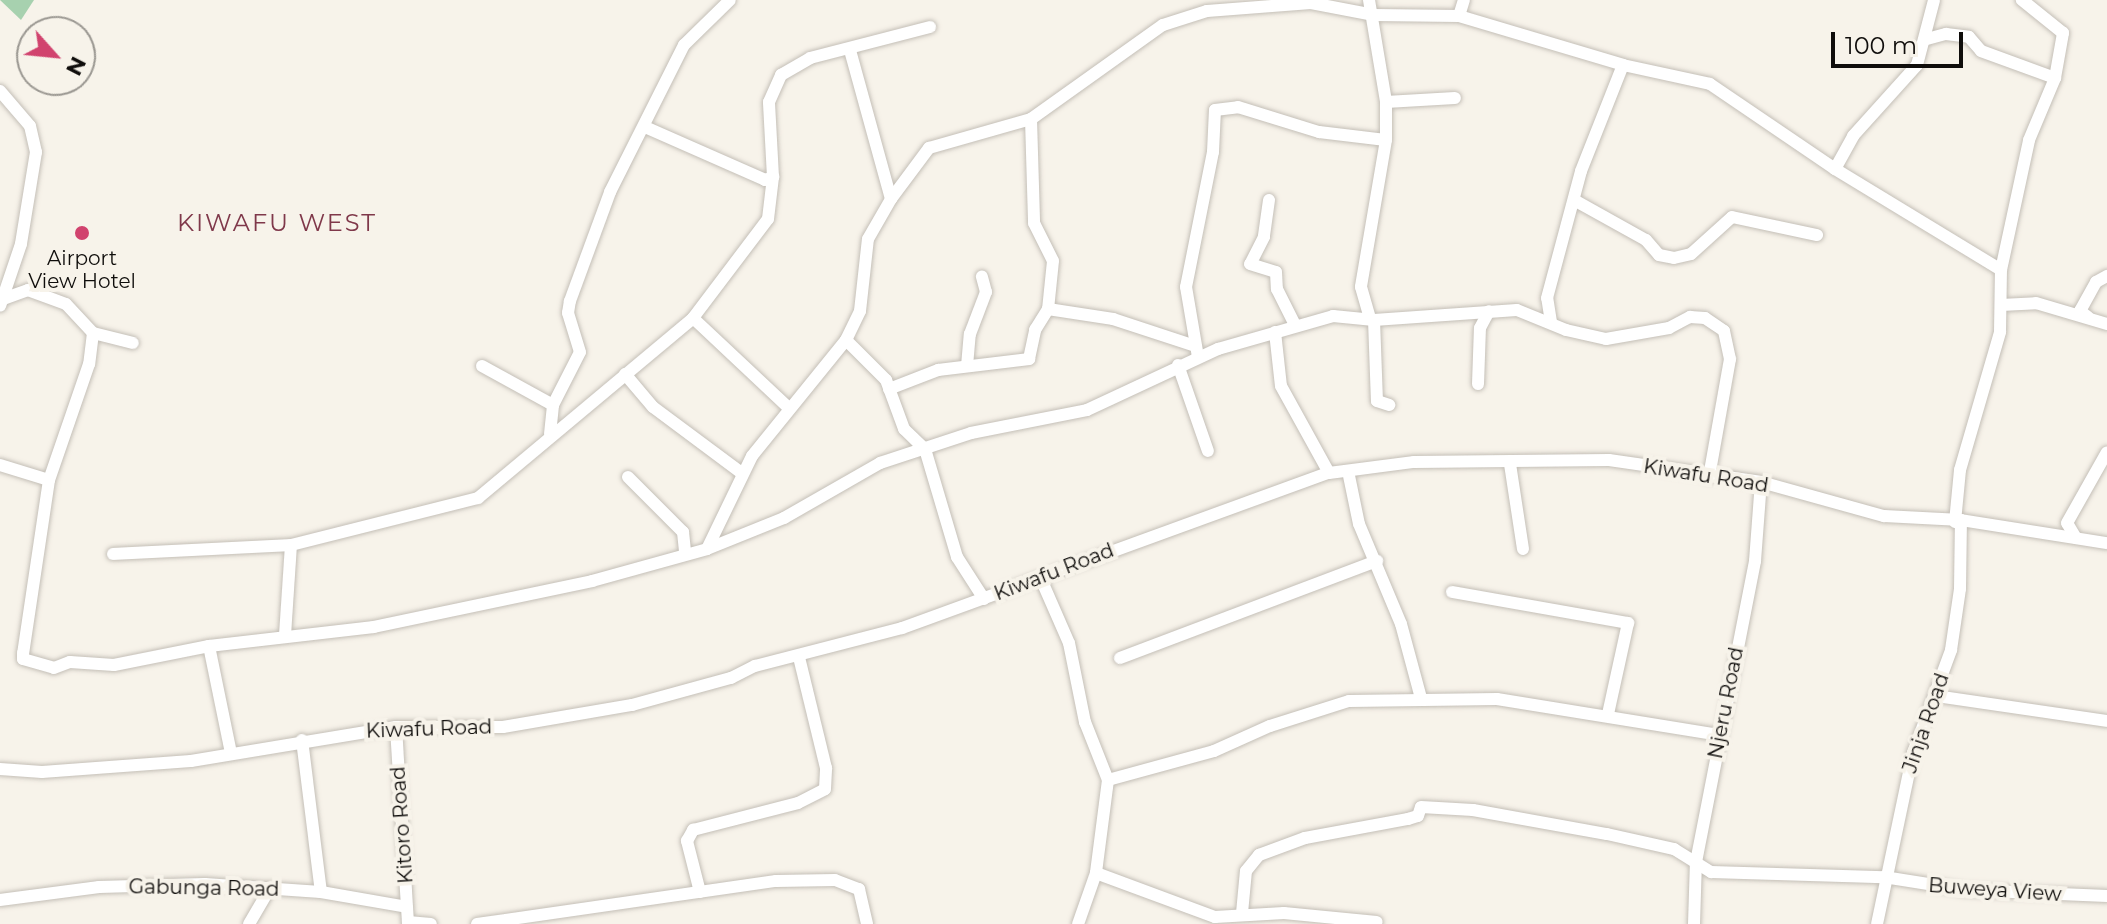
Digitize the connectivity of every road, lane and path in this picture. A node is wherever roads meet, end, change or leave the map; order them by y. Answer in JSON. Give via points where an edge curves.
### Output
{"nodes":[{"id":1,"x":730,"y":0,"type":"edge"},
{"id":2,"x":1369,"y":0,"type":"edge"},
{"id":3,"x":1464,"y":0,"type":"edge"},
{"id":4,"x":1934,"y":0,"type":"edge"},
{"id":5,"x":2022,"y":0,"type":"edge"},
{"id":6,"x":1206,"y":6,"type":"edge"},
{"id":7,"x":1374,"y":15,"type":"junction"},
{"id":8,"x":1459,"y":16,"type":"junction"},
{"id":9,"x":930,"y":27,"type":"dead end"},
{"id":10,"x":1927,"y":39,"type":"junction"},
{"id":11,"x":850,"y":50,"type":"junction"},
{"id":12,"x":1623,"y":65,"type":"junction"},
{"id":13,"x":2055,"y":78,"type":"junction"},
{"id":14,"x":0,"y":91,"type":"edge"},
{"id":15,"x":1455,"y":98,"type":"dead end"},
{"id":16,"x":1386,"y":102,"type":"junction"},
{"id":17,"x":1031,"y":119,"type":"junction"},
{"id":18,"x":645,"y":127,"type":"junction"},
{"id":19,"x":1386,"y":140,"type":"junction"},
{"id":20,"x":1835,"y":169,"type":"junction"},
{"id":21,"x":773,"y":177,"type":"junction"},
{"id":22,"x":891,"y":199,"type":"junction"},
{"id":23,"x":1269,"y":200,"type":"dead end"},
{"id":24,"x":1574,"y":200,"type":"junction"},
{"id":25,"x":1817,"y":235,"type":"dead end"},
{"id":26,"x":16,"y":264,"type":"junction"},
{"id":27,"x":2001,"y":270,"type":"junction"},
{"id":28,"x":2107,"y":276,"type":"edge"},
{"id":29,"x":982,"y":277,"type":"dead end"},
{"id":30,"x":28,"y":290,"type":"junction"},
{"id":31,"x":2,"y":302,"type":"edge"},
{"id":32,"x":2001,"y":305,"type":"junction"},
{"id":33,"x":1048,"y":309,"type":"junction"},
{"id":34,"x":1489,"y":311,"type":"junction"},
{"id":35,"x":693,"y":318,"type":"junction"},
{"id":36,"x":1372,"y":319,"type":"junction"},
{"id":37,"x":2093,"y":320,"type":"junction"},
{"id":38,"x":1551,"y":322,"type":"junction"},
{"id":39,"x":2107,"y":324,"type":"edge"},
{"id":40,"x":1295,"y":325,"type":"junction"},
{"id":41,"x":1275,"y":332,"type":"junction"},
{"id":42,"x":93,"y":333,"type":"junction"},
{"id":43,"x":846,"y":340,"type":"junction"},
{"id":44,"x":133,"y":343,"type":"dead end"},
{"id":45,"x":1195,"y":351,"type":"junction"},
{"id":46,"x":1178,"y":365,"type":"junction"},
{"id":47,"x":482,"y":366,"type":"dead end"},
{"id":48,"x":967,"y":366,"type":"junction"},
{"id":49,"x":625,"y":374,"type":"junction"},
{"id":50,"x":1478,"y":384,"type":"dead end"},
{"id":51,"x":889,"y":389,"type":"junction"},
{"id":52,"x":553,"y":405,"type":"junction"},
{"id":53,"x":1389,"y":405,"type":"dead end"},
{"id":54,"x":789,"y":408,"type":"junction"},
{"id":55,"x":550,"y":434,"type":"junction"},
{"id":56,"x":925,"y":449,"type":"junction"},
{"id":57,"x":1208,"y":451,"type":"dead end"},
{"id":58,"x":2107,"y":452,"type":"edge"},
{"id":59,"x":1510,"y":464,"type":"junction"},
{"id":60,"x":0,"y":465,"type":"edge"},
{"id":61,"x":1348,"y":471,"type":"junction"},
{"id":62,"x":1329,"y":473,"type":"junction"},
{"id":63,"x":743,"y":474,"type":"junction"},
{"id":64,"x":628,"y":477,"type":"dead end"},
{"id":65,"x":1709,"y":477,"type":"junction"},
{"id":66,"x":49,"y":480,"type":"junction"},
{"id":67,"x":1761,"y":482,"type":"junction"},
{"id":68,"x":1958,"y":521,"type":"junction"},
{"id":69,"x":2076,"y":538,"type":"junction"},
{"id":70,"x":2107,"y":543,"type":"edge"},
{"id":71,"x":291,"y":545,"type":"junction"},
{"id":72,"x":707,"y":549,"type":"junction"},
{"id":73,"x":1523,"y":549,"type":"dead end"},
{"id":74,"x":685,"y":552,"type":"junction"},
{"id":75,"x":113,"y":554,"type":"dead end"},
{"id":76,"x":1377,"y":561,"type":"junction"},
{"id":77,"x":1041,"y":579,"type":"junction"},
{"id":78,"x":1452,"y":592,"type":"dead end"},
{"id":79,"x":984,"y":599,"type":"junction"},
{"id":80,"x":285,"y":635,"type":"junction"},
{"id":81,"x":209,"y":646,"type":"junction"},
{"id":82,"x":799,"y":657,"type":"junction"},
{"id":83,"x":1120,"y":658,"type":"dead end"},
{"id":84,"x":1936,"y":696,"type":"junction"},
{"id":85,"x":1421,"y":698,"type":"junction"},
{"id":86,"x":1608,"y":714,"type":"junction"},
{"id":87,"x":2107,"y":721,"type":"edge"},
{"id":88,"x":396,"y":727,"type":"junction"},
{"id":89,"x":1720,"y":735,"type":"junction"},
{"id":90,"x":302,"y":740,"type":"junction"},
{"id":91,"x":231,"y":753,"type":"junction"},
{"id":92,"x":0,"y":769,"type":"edge"},
{"id":93,"x":1108,"y":780,"type":"junction"},
{"id":94,"x":1696,"y":862,"type":"junction"},
{"id":95,"x":1096,"y":873,"type":"junction"},
{"id":96,"x":1884,"y":877,"type":"junction"},
{"id":97,"x":270,"y":888,"type":"junction"},
{"id":98,"x":321,"y":892,"type":"junction"},
{"id":99,"x":700,"y":892,"type":"junction"},
{"id":100,"x":2107,"y":896,"type":"edge"},
{"id":101,"x":0,"y":900,"type":"edge"},
{"id":102,"x":407,"y":907,"type":"junction"},
{"id":103,"x":1242,"y":913,"type":"junction"},
{"id":104,"x":1377,"y":922,"type":"dead end"},
{"id":105,"x":408,"y":923,"type":"edge"},
{"id":106,"x":249,"y":924,"type":"edge"},
{"id":107,"x":431,"y":924,"type":"edge"},
{"id":108,"x":477,"y":924,"type":"edge"},
{"id":109,"x":867,"y":924,"type":"edge"},
{"id":110,"x":1078,"y":924,"type":"edge"},
{"id":111,"x":1694,"y":924,"type":"edge"},
{"id":112,"x":1877,"y":924,"type":"edge"}],
"edges":[{"from":1,"to":18,"type":"street","via":[[684,45]]},
{"from":2,"to":7,"type":"street"},
{"from":3,"to":8,"type":"street"},
{"from":4,"to":10,"type":"street"},
{"from":5,"to":13,"type":"street","name":"Jinja Road","via":[[2061,28]]},
{"from":6,"to":7,"type":"street","via":[[1311,3]]},
{"from":6,"to":17,"type":"street","via":[[1163,25]]},
{"from":7,"to":8,"type":"street"},
{"from":7,"to":16,"type":"street"},
{"from":8,"to":12,"type":"street"},
{"from":9,"to":11,"type":"street"},
{"from":10,"to":13,"type":"street","via":[[1946,34],[1969,37],[1981,51]]},
{"from":10,"to":20,"type":"street","via":[[1917,65],[1853,136]]},
{"from":11,"to":21,"type":"street","via":[[794,65],[772,88]]},
{"from":11,"to":22,"type":"street"},
{"from":12,"to":20,"type":"street","via":[[1710,84]]},
{"from":12,"to":24,"type":"street"},
{"from":13,"to":27,"type":"street","name":"Jinja Road","via":[[2029,140]]},
{"from":14,"to":26,"type":"street","via":[[30,126],[36,152]]},
{"from":15,"to":16,"type":"street"},
{"from":16,"to":19,"type":"street"},
{"from":17,"to":22,"type":"street","via":[[929,148]]},
{"from":17,"to":33,"type":"street","via":[[1034,223],[1053,261]]},
{"from":18,"to":21,"type":"street","via":[[765,180]]},
{"from":18,"to":52,"type":"street","via":[[610,192],[570,301],[568,313],[580,352]]},
{"from":19,"to":36,"type":"street","via":[[1361,287]]},
{"from":19,"to":45,"type":"street","via":[[1319,132],[1238,107],[1215,110],[1213,152],[1186,287]]},
{"from":20,"to":27,"type":"street"},
{"from":21,"to":35,"type":"street","via":[[763,230]]},
{"from":22,"to":43,"type":"street","via":[[868,239],[860,311]]},
{"from":23,"to":40,"type":"street","via":[[1264,237],[1250,264],[1276,272],[1277,289]]},
{"from":24,"to":25,"type":"street","via":[[1646,240],[1659,255],[1674,258],[1691,254],[1732,217]]},
{"from":24,"to":38,"type":"street","via":[[1547,298]]},
{"from":26,"to":30,"type":"street"},
{"from":26,"to":31,"type":"street"},
{"from":27,"to":32,"type":"street","name":"Jinja Road"},
{"from":28,"to":37,"type":"street","via":[[2096,282],[2080,311]]},
{"from":29,"to":48,"type":"street","via":[[986,292],[970,334]]},
{"from":30,"to":31,"type":"street"},
{"from":30,"to":42,"type":"street","via":[[66,304]]},
{"from":32,"to":37,"type":"street","via":[[2036,303]]},
{"from":32,"to":68,"type":"street","name":"Jinja Road","via":[[1994,360],[1960,470]]},
{"from":33,"to":45,"type":"street","via":[[1113,319]]},
{"from":33,"to":48,"type":"street","via":[[1029,359]]},
{"from":34,"to":36,"type":"street"},
{"from":34,"to":38,"type":"street","via":[[1517,310]]},
{"from":34,"to":50,"type":"street","via":[[1480,328]]},
{"from":35,"to":49,"type":"street"},
{"from":35,"to":54,"type":"street"},
{"from":36,"to":40,"type":"street","via":[[1333,316]]},
{"from":36,"to":53,"type":"street","via":[[1377,401]]},
{"from":37,"to":39,"type":"street"},
{"from":38,"to":65,"type":"street","via":[[1606,339],[1669,328],[1690,317],[1705,318],[1724,331],[1730,359]]},
{"from":40,"to":41,"type":"street"},
{"from":41,"to":45,"type":"street"},
{"from":41,"to":62,"type":"street","via":[[1281,386]]},
{"from":42,"to":44,"type":"street"},
{"from":42,"to":66,"type":"street","via":[[89,364]]},
{"from":43,"to":51,"type":"street"},
{"from":43,"to":54,"type":"street"},
{"from":45,"to":46,"type":"street"},
{"from":46,"to":56,"type":"street","via":[[1087,410],[971,433]]},
{"from":46,"to":57,"type":"street"},
{"from":47,"to":52,"type":"street"},
{"from":48,"to":51,"type":"street"},
{"from":49,"to":55,"type":"street"},
{"from":49,"to":63,"type":"street","via":[[653,407]]},
{"from":51,"to":56,"type":"street","via":[[904,429]]},
{"from":52,"to":55,"type":"street"},
{"from":54,"to":63,"type":"street"},
{"from":55,"to":71,"type":"street","via":[[496,487],[457,507]]},
{"from":56,"to":72,"type":"street","via":[[880,463],[784,518]]},
{"from":56,"to":79,"type":"street","via":[[957,557]]},
{"from":58,"to":69,"type":"street","via":[[2067,523]]},
{"from":59,"to":61,"type":"street","name":"Kiwafu Road","via":[[1414,462]]},
{"from":59,"to":65,"type":"street","name":"Kiwafu Road","via":[[1609,460]]},
{"from":59,"to":73,"type":"street"},
{"from":60,"to":66,"type":"street"},
{"from":61,"to":62,"type":"street","name":"Kiwafu Road"},
{"from":61,"to":76,"type":"street","via":[[1359,524]]},
{"from":62,"to":77,"type":"street","name":"Kiwafu Road","via":[[1086,558]]},
{"from":63,"to":72,"type":"street"},
{"from":64,"to":74,"type":"street","via":[[683,532]]},
{"from":65,"to":67,"type":"street","name":"Kiwafu Road"},
{"from":66,"to":81,"type":"street","via":[[23,659],[54,668],[70,662],[114,665]]},
{"from":67,"to":68,"type":"street","name":"Kiwafu Road","via":[[1884,516]]},
{"from":67,"to":89,"type":"street","name":"Njeru Road","via":[[1755,561]]},
{"from":68,"to":69,"type":"street","name":"Kiwafu Road"},
{"from":68,"to":84,"type":"street","name":"Jinja Road","via":[[1960,589],[1951,650]]},
{"from":69,"to":70,"type":"street","name":"Kiwafu Road"},
{"from":71,"to":75,"type":"street"},
{"from":71,"to":80,"type":"street"},
{"from":72,"to":74,"type":"street"},
{"from":74,"to":80,"type":"street","via":[[592,581],[465,610],[374,627]]},
{"from":76,"to":83,"type":"street"},
{"from":76,"to":85,"type":"street"},
{"from":77,"to":79,"type":"street","name":"Kiwafu Road"},
{"from":77,"to":93,"type":"street","via":[[1069,643],[1085,722]]},
{"from":78,"to":86,"type":"street","via":[[1628,623]]},
{"from":79,"to":82,"type":"street","name":"Kiwafu Road"},
{"from":80,"to":81,"type":"street"},
{"from":81,"to":91,"type":"street"},
{"from":82,"to":88,"type":"street","name":"Kiwafu Road","via":[[565,718],[503,727]]},
{"from":82,"to":99,"type":"street","via":[[826,768],[825,789],[798,803],[690,833],[687,841]]},
{"from":84,"to":87,"type":"street"},
{"from":84,"to":96,"type":"street","name":"Jinja Road","via":[[1917,739]]},
{"from":85,"to":86,"type":"street","via":[[1497,699]]},
{"from":85,"to":93,"type":"street","via":[[1349,701],[1214,751]]},
{"from":86,"to":89,"type":"street"},
{"from":88,"to":90,"type":"street","name":"Kiwafu Road"},
{"from":88,"to":102,"type":"street","name":"Kitoro Road"},
{"from":89,"to":94,"type":"street","name":"Njeru Road"},
{"from":90,"to":91,"type":"street","name":"Kiwafu Road"},
{"from":90,"to":98,"type":"street"},
{"from":91,"to":92,"type":"street","name":"Kiwafu Road","via":[[56,771]]},
{"from":93,"to":95,"type":"street"},
{"from":94,"to":96,"type":"street","name":"Buweya View","via":[[1711,872],[1758,877]]},
{"from":94,"to":103,"type":"street","name":"Buweya View","via":[[1674,849],[1607,834],[1473,810],[1421,807],[1418,816],[1408,819],[1305,838],[1259,855],[1246,871]]},
{"from":94,"to":111,"type":"street","name":"Njeru Road"},
{"from":95,"to":103,"type":"street","via":[[1215,917]]},
{"from":95,"to":110,"type":"street"},
{"from":96,"to":100,"type":"street","name":"Buweya View","via":[[1966,890]]},
{"from":96,"to":112,"type":"street","name":"Jinja Road"},
{"from":97,"to":98,"type":"street","name":"Gabunga Road"},
{"from":97,"to":101,"type":"street","name":"Gabunga Road","via":[[151,884]]},
{"from":97,"to":106,"type":"street"},
{"from":98,"to":102,"type":"street","name":"Gabunga Road"},
{"from":99,"to":108,"type":"street"},
{"from":99,"to":109,"type":"street","via":[[776,881],[846,881],[859,889]]},
{"from":102,"to":105,"type":"street","name":"Kitoro Road"},
{"from":103,"to":104,"type":"street"},
{"from":105,"to":107,"type":"street"}]}
